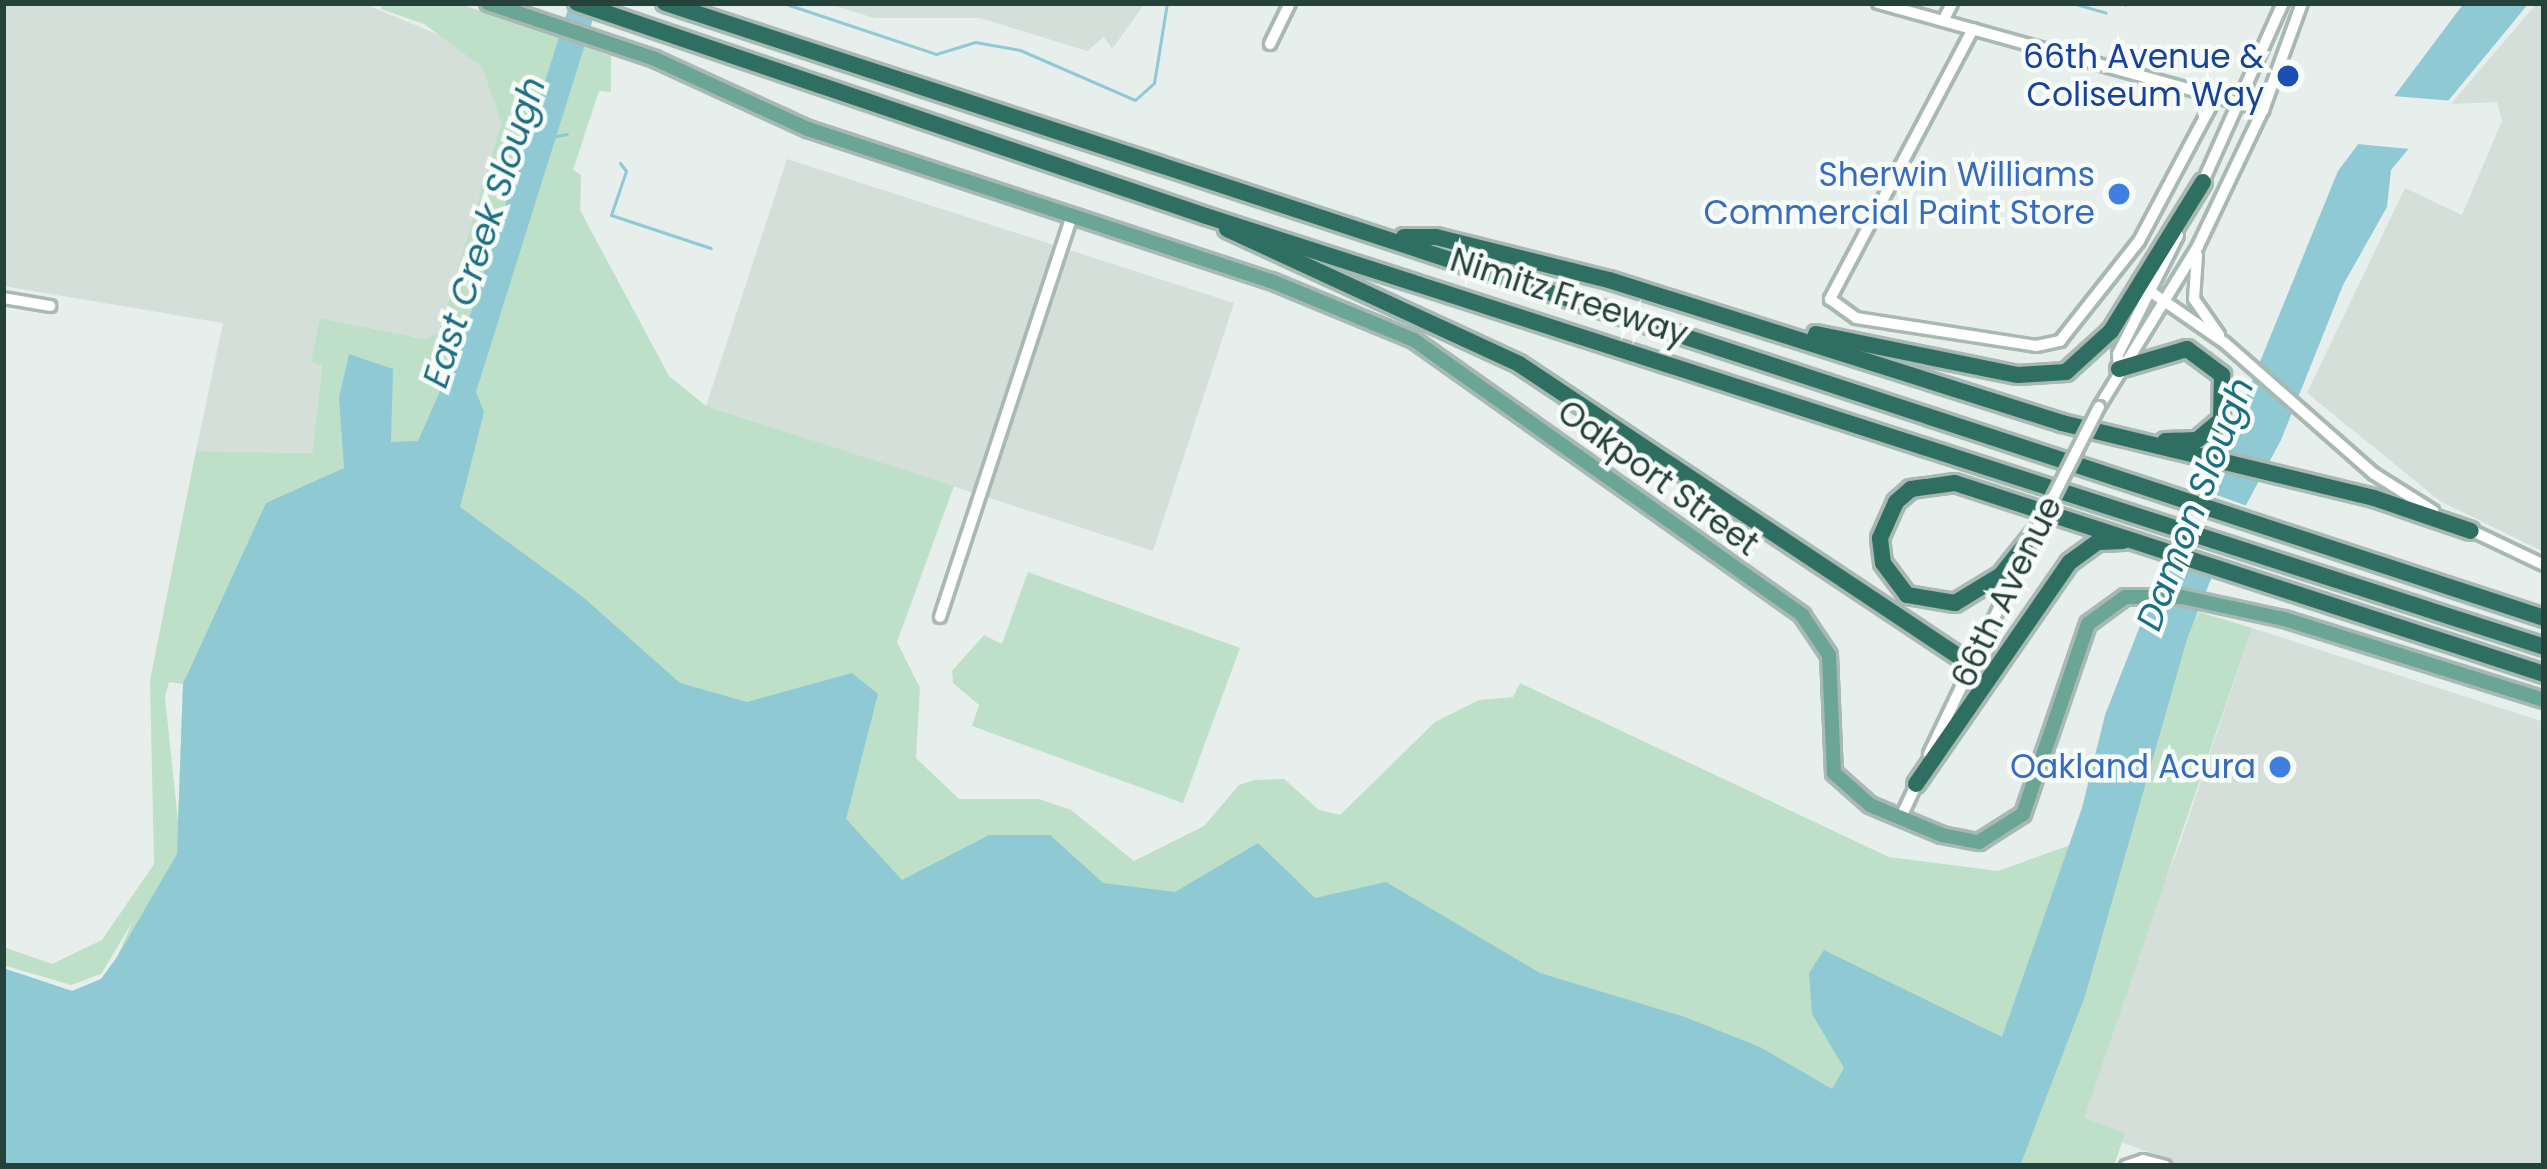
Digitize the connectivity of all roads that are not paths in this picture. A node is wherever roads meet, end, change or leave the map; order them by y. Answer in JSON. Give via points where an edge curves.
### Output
{"nodes":[{"id":1,"x":488,"y":3,"type":"edge"},
{"id":2,"x":577,"y":3,"type":"edge"},
{"id":3,"x":665,"y":3,"type":"edge"},
{"id":4,"x":1290,"y":3,"type":"edge"},
{"id":5,"x":1878,"y":3,"type":"edge"},
{"id":6,"x":1952,"y":3,"type":"edge"},
{"id":7,"x":2283,"y":3,"type":"edge"},
{"id":8,"x":2302,"y":3,"type":"edge"},
{"id":9,"x":1943,"y":21,"type":"junction"},
{"id":10,"x":1973,"y":29,"type":"junction"},
{"id":11,"x":1270,"y":44,"type":"dead end"},
{"id":12,"x":2216,"y":96,"type":"junction"},
{"id":13,"x":2241,"y":102,"type":"junction"},
{"id":14,"x":2263,"y":110,"type":"junction"},
{"id":15,"x":2203,"y":182,"type":"junction"},
{"id":16,"x":1072,"y":216,"type":"junction"},
{"id":17,"x":1206,"y":216,"type":"junction"},
{"id":18,"x":1392,"y":238,"type":"junction"},
{"id":19,"x":2198,"y":246,"type":"junction"},
{"id":20,"x":2151,"y":292,"type":"junction"},
{"id":21,"x":3,"y":298,"type":"edge"},
{"id":22,"x":2169,"y":300,"type":"junction"},
{"id":23,"x":50,"y":306,"type":"dead end"},
{"id":24,"x":1768,"y":328,"type":"junction"},
{"id":25,"x":2225,"y":343,"type":"junction"},
{"id":26,"x":2119,"y":369,"type":"junction"},
{"id":27,"x":2122,"y":439,"type":"junction"},
{"id":28,"x":2036,"y":531,"type":"junction"},
{"id":29,"x":2471,"y":531,"type":"junction"},
{"id":30,"x":2154,"y":547,"type":"junction"},
{"id":31,"x":2544,"y":565,"type":"edge"},
{"id":32,"x":940,"y":617,"type":"dead end"},
{"id":33,"x":2544,"y":618,"type":"edge"},
{"id":34,"x":2544,"y":647,"type":"edge"},
{"id":35,"x":1970,"y":664,"type":"junction"},
{"id":36,"x":2544,"y":674,"type":"edge"},
{"id":37,"x":2544,"y":700,"type":"edge"},
{"id":38,"x":1916,"y":784,"type":"junction"},
{"id":39,"x":1901,"y":817,"type":"junction"},
{"id":40,"x":2126,"y":1166,"type":"edge"},
{"id":41,"x":2164,"y":1166,"type":"edge"}],
"edges":[{"from":1,"to":16,"type":"main road","name":"Oakport Street","via":[[597,38],[808,129]]},
{"from":2,"to":17,"type":"highway","name":"Nimitz Freeway"},
{"from":3,"to":18,"type":"highway","name":"Nimitz Freeway"},
{"from":4,"to":11,"type":"street"},
{"from":5,"to":9,"type":"street"},
{"from":6,"to":9,"type":"street"},
{"from":7,"to":13,"type":"street","name":"66th Avenue"},
{"from":8,"to":14,"type":"street","name":"66th Avenue"},
{"from":9,"to":10,"type":"street"},
{"from":10,"to":12,"type":"street"},
{"from":10,"to":12,"type":"street","via":[[1830,298],[1856,318],[2036,346],[2060,340],[2139,242]]},
{"from":12,"to":13,"type":"street"},
{"from":13,"to":14,"type":"street"},
{"from":13,"to":15,"type":"street","name":"66th Avenue"},
{"from":14,"to":19,"type":"street","name":"66th Avenue"},
{"from":15,"to":20,"type":"street","name":"66th Avenue"},
{"from":15,"to":24,"type":"highway","via":[[2111,331],[2066,372],[2018,375]]},
{"from":16,"to":32,"type":"street"},
{"from":16,"to":39,"type":"main road","name":"Oakport Street","via":[[1310,295],[1414,340],[1802,614],[1829,655],[1834,772],[1853,795]]},
{"from":17,"to":34,"type":"highway","name":"Nimitz Freeway"},
{"from":17,"to":35,"type":"highway","via":[[1519,364]]},
{"from":18,"to":24,"type":"highway","via":[[1436,237]]},
{"from":18,"to":33,"type":"highway","name":"Nimitz Freeway"},
{"from":19,"to":22,"type":"street","name":"66th Avenue"},
{"from":19,"to":25,"type":"street","via":[[2194,299]]},
{"from":20,"to":22,"type":"street"},
{"from":20,"to":26,"type":"street","name":"66th Avenue","via":[[2118,354]]},
{"from":21,"to":23,"type":"street"},
{"from":22,"to":25,"type":"street"},
{"from":22,"to":26,"type":"street","name":"66th Avenue"},
{"from":24,"to":27,"type":"highway"},
{"from":25,"to":29,"type":"street","via":[[2374,474]]},
{"from":26,"to":27,"type":"highway","via":[[2187,350],[2214,363],[2227,390],[2221,419],[2197,440]]},
{"from":26,"to":28,"type":"street","name":"66th Avenue","bridge":true},
{"from":27,"to":29,"type":"highway"},
{"from":28,"to":30,"type":"highway","via":[[2001,574],[1955,603],[1907,595],[1883,562],[1885,520],[1911,489],[1933,482]]},
{"from":28,"to":35,"type":"street","name":"66th Avenue"},
{"from":29,"to":31,"type":"street"},
{"from":30,"to":36,"type":"highway"},
{"from":30,"to":38,"type":"highway","via":[[2113,540],[2070,562]]},
{"from":35,"to":38,"type":"street","name":"66th Avenue"},
{"from":37,"to":39,"type":"main road","name":"Oakport Street","via":[[2352,637],[2213,603],[2141,595],[2112,602],[2088,624],[2031,796],[2011,827],[1962,841]]},
{"from":38,"to":39,"type":"street","name":"66th Avenue"},
{"from":40,"to":41,"type":"street"}]}
